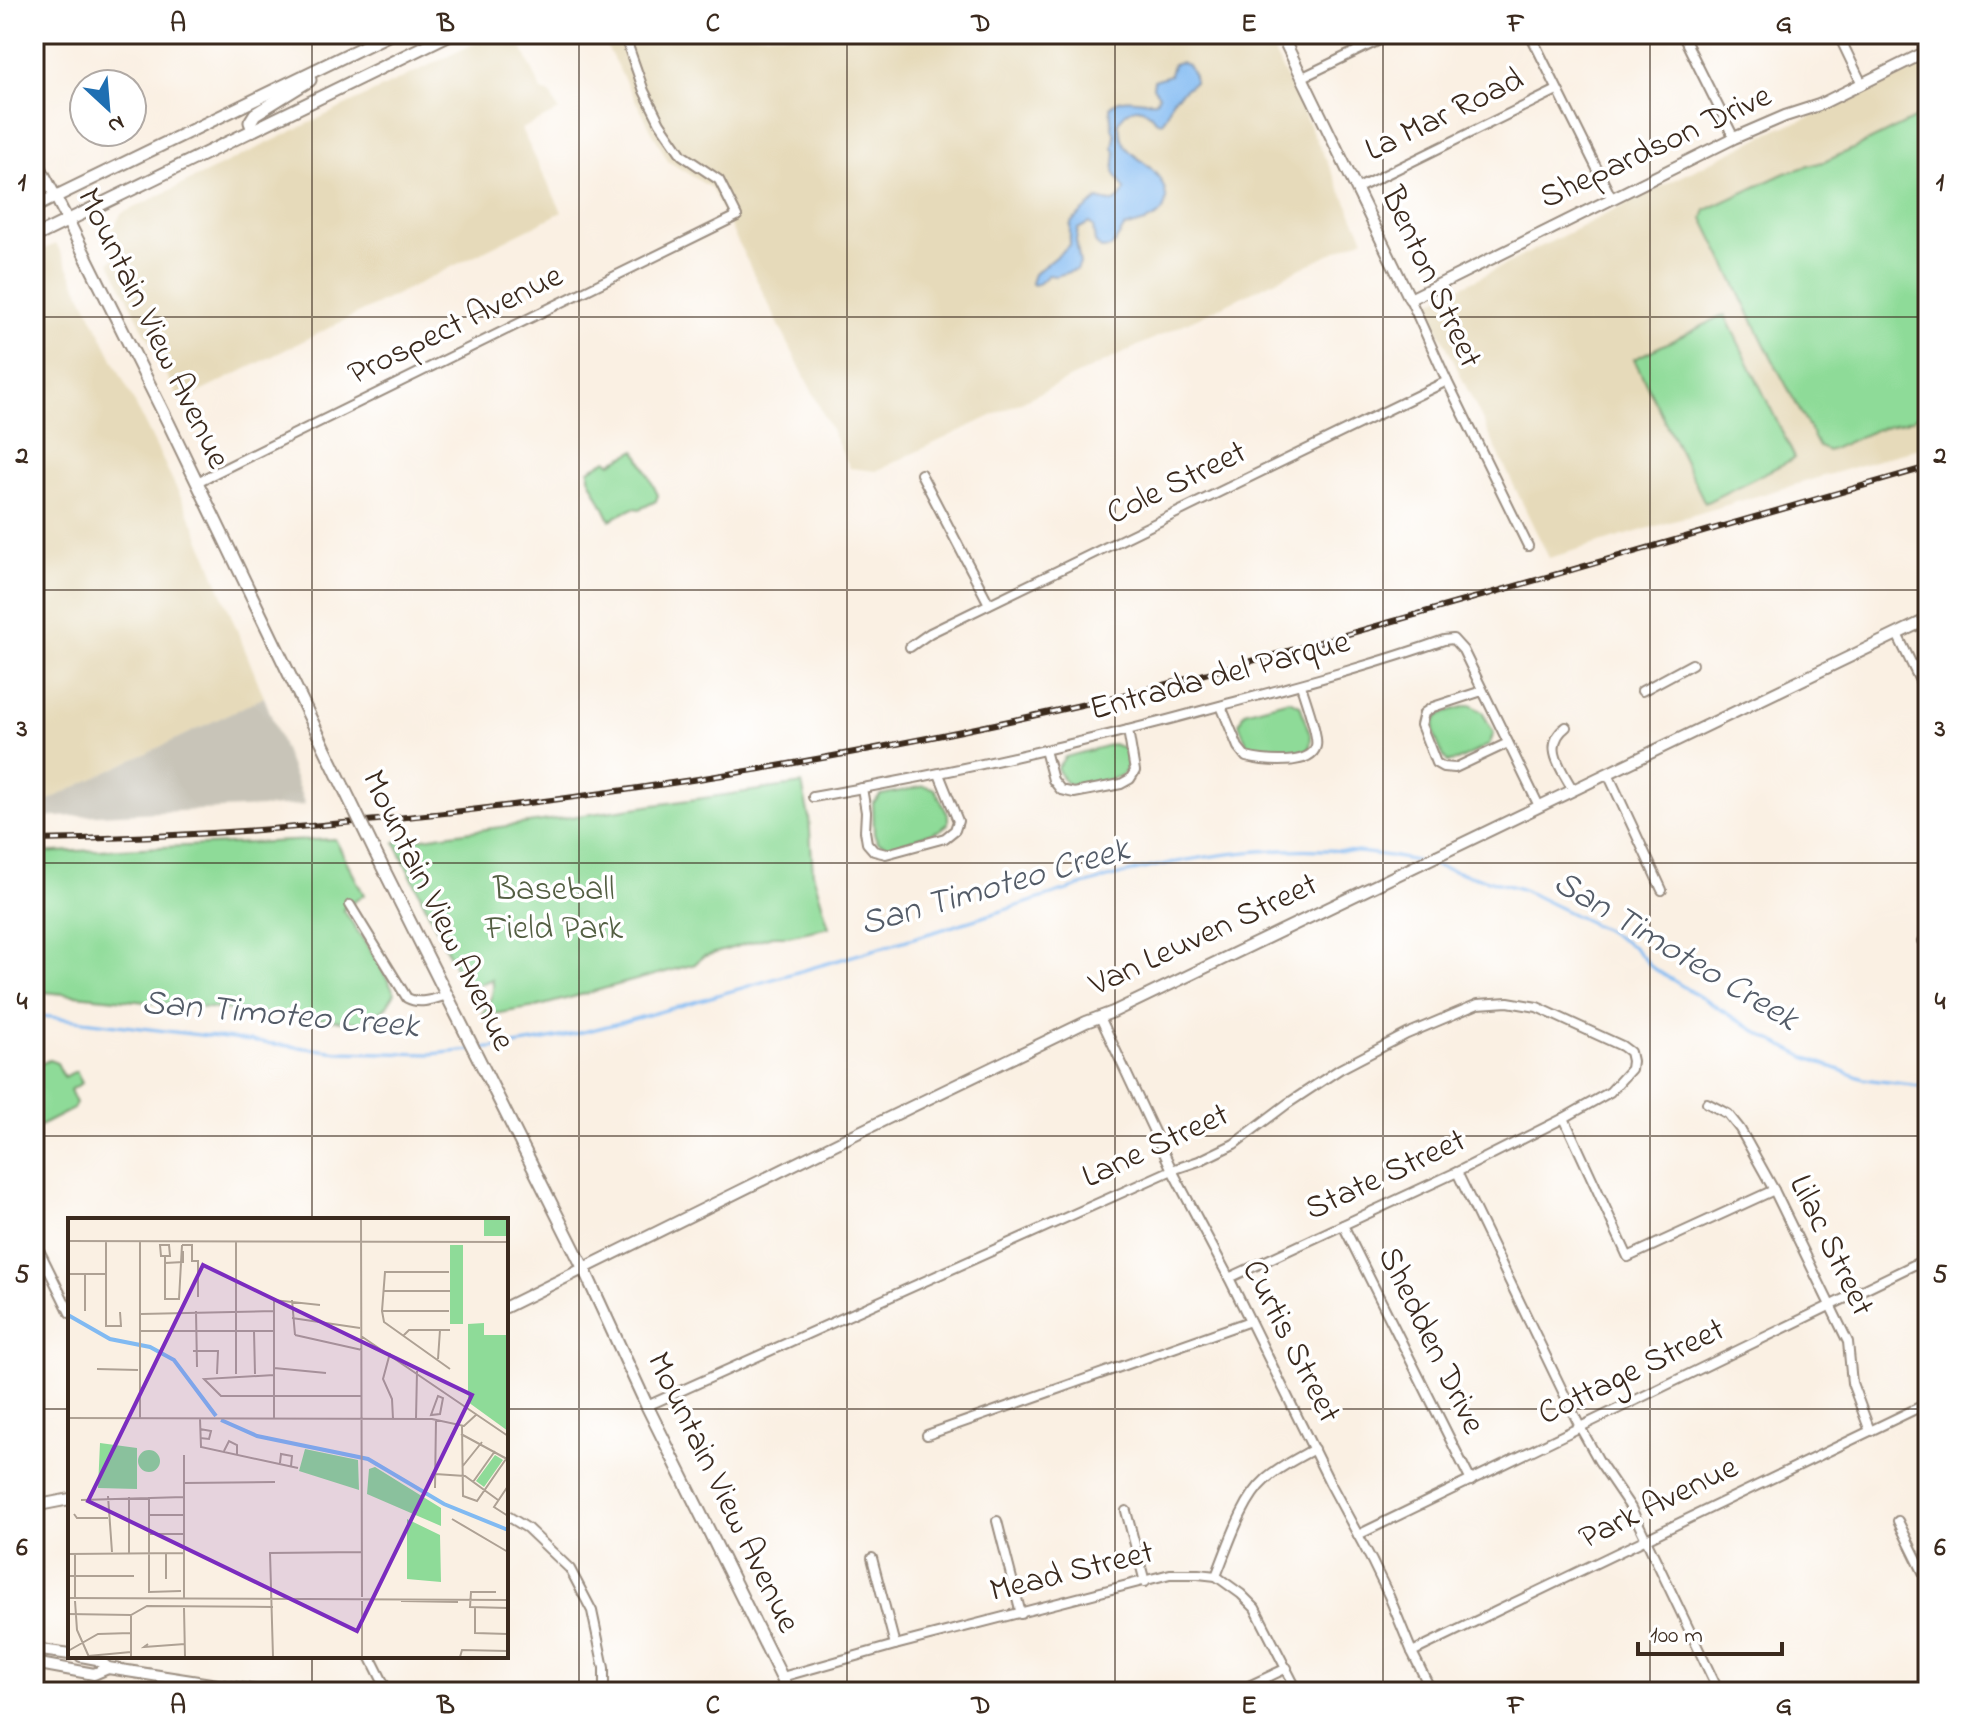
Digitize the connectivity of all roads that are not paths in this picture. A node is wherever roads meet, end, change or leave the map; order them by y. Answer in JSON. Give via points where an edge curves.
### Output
{"nodes":[{"id":1,"x":390,"y":34,"type":"edge"},
{"id":2,"x":450,"y":34,"type":"edge"},
{"id":3,"x":1281,"y":34,"type":"edge"},
{"id":4,"x":1392,"y":34,"type":"edge"},
{"id":5,"x":1530,"y":34,"type":"edge"},
{"id":6,"x":1682,"y":34,"type":"edge"},
{"id":7,"x":1838,"y":34,"type":"edge"},
{"id":8,"x":623,"y":35,"type":"edge"},
{"id":9,"x":1928,"y":51,"type":"edge"},
{"id":10,"x":332,"y":63,"type":"junction"},
{"id":11,"x":1303,"y":77,"type":"junction"},
{"id":12,"x":1862,"y":84,"type":"junction"},
{"id":13,"x":1557,"y":90,"type":"junction"},
{"id":14,"x":253,"y":130,"type":"junction"},
{"id":15,"x":1734,"y":138,"type":"junction"},
{"id":16,"x":34,"y":155,"type":"edge"},
{"id":17,"x":1356,"y":189,"type":"junction"},
{"id":18,"x":55,"y":197,"type":"junction"},
{"id":19,"x":1612,"y":199,"type":"junction"},
{"id":20,"x":34,"y":207,"type":"edge"},
{"id":21,"x":68,"y":221,"type":"junction"},
{"id":22,"x":34,"y":237,"type":"edge"},
{"id":23,"x":1410,"y":299,"type":"junction"},
{"id":24,"x":1447,"y":381,"type":"junction"},
{"id":25,"x":921,"y":474,"type":"dead end"},
{"id":26,"x":197,"y":482,"type":"junction"},
{"id":27,"x":1528,"y":546,"type":"dead end"},
{"id":28,"x":989,"y":604,"type":"junction"},
{"id":29,"x":1928,"y":619,"type":"edge"},
{"id":30,"x":1897,"y":634,"type":"junction"},
{"id":31,"x":910,"y":647,"type":"dead end"},
{"id":32,"x":1692,"y":664,"type":"dead end"},
{"id":33,"x":1301,"y":685,"type":"junction"},
{"id":34,"x":1482,"y":691,"type":"junction"},
{"id":35,"x":1642,"y":691,"type":"dead end"},
{"id":36,"x":1928,"y":697,"type":"edge"},
{"id":37,"x":1221,"y":706,"type":"junction"},
{"id":38,"x":1566,"y":727,"type":"dead end"},
{"id":39,"x":1128,"y":730,"type":"junction"},
{"id":40,"x":1508,"y":743,"type":"junction"},
{"id":41,"x":1045,"y":750,"type":"junction"},
{"id":42,"x":939,"y":774,"type":"junction"},
{"id":43,"x":1608,"y":774,"type":"junction"},
{"id":44,"x":862,"y":788,"type":"junction"},
{"id":45,"x":1573,"y":790,"type":"junction"},
{"id":46,"x":813,"y":797,"type":"dead end"},
{"id":47,"x":1539,"y":806,"type":"junction"},
{"id":48,"x":1662,"y":890,"type":"dead end"},
{"id":49,"x":350,"y":905,"type":"dead end"},
{"id":50,"x":447,"y":995,"type":"junction"},
{"id":51,"x":1100,"y":1017,"type":"junction"},
{"id":52,"x":1707,"y":1103,"type":"dead end"},
{"id":53,"x":1564,"y":1118,"type":"junction"},
{"id":54,"x":1172,"y":1170,"type":"junction"},
{"id":55,"x":1457,"y":1172,"type":"junction"},
{"id":56,"x":1774,"y":1190,"type":"junction"},
{"id":57,"x":1343,"y":1225,"type":"junction"},
{"id":58,"x":34,"y":1240,"type":"edge"},
{"id":59,"x":1928,"y":1258,"type":"edge"},
{"id":60,"x":584,"y":1269,"type":"junction"},
{"id":61,"x":1229,"y":1278,"type":"junction"},
{"id":62,"x":508,"y":1306,"type":"edge"},
{"id":63,"x":1830,"y":1306,"type":"junction"},
{"id":64,"x":68,"y":1309,"type":"edge"},
{"id":65,"x":1250,"y":1321,"type":"junction"},
{"id":66,"x":1928,"y":1403,"type":"edge"},
{"id":67,"x":647,"y":1406,"type":"junction"},
{"id":68,"x":1580,"y":1427,"type":"junction"},
{"id":69,"x":1870,"y":1431,"type":"junction"},
{"id":70,"x":927,"y":1435,"type":"dead end"},
{"id":71,"x":1314,"y":1449,"type":"junction"},
{"id":72,"x":1471,"y":1481,"type":"junction"},
{"id":73,"x":68,"y":1499,"type":"edge"},
{"id":74,"x":34,"y":1506,"type":"edge"},
{"id":75,"x":1126,"y":1511,"type":"dead end"},
{"id":76,"x":508,"y":1516,"type":"edge"},
{"id":77,"x":997,"y":1521,"type":"dead end"},
{"id":78,"x":1898,"y":1521,"type":"dead end"},
{"id":79,"x":1358,"y":1535,"type":"junction"},
{"id":80,"x":1647,"y":1539,"type":"junction"},
{"id":81,"x":872,"y":1558,"type":"dead end"},
{"id":82,"x":1216,"y":1576,"type":"junction"},
{"id":83,"x":1145,"y":1582,"type":"junction"},
{"id":84,"x":1928,"y":1582,"type":"edge"},
{"id":85,"x":1021,"y":1614,"type":"junction"},
{"id":86,"x":895,"y":1645,"type":"junction"},
{"id":87,"x":34,"y":1649,"type":"edge"},
{"id":88,"x":1412,"y":1652,"type":"junction"},
{"id":89,"x":68,"y":1654,"type":"edge"},
{"id":90,"x":92,"y":1658,"type":"edge"},
{"id":91,"x":371,"y":1658,"type":"edge"},
{"id":92,"x":34,"y":1663,"type":"edge"},
{"id":93,"x":108,"y":1668,"type":"junction"},
{"id":94,"x":1287,"y":1668,"type":"junction"},
{"id":95,"x":782,"y":1677,"type":"junction"},
{"id":96,"x":262,"y":1692,"type":"edge"},
{"id":97,"x":388,"y":1692,"type":"edge"},
{"id":98,"x":604,"y":1692,"type":"edge"},
{"id":99,"x":789,"y":1692,"type":"edge"},
{"id":100,"x":1236,"y":1692,"type":"edge"},
{"id":101,"x":1298,"y":1692,"type":"edge"},
{"id":102,"x":1432,"y":1692,"type":"edge"},
{"id":103,"x":1719,"y":1692,"type":"edge"}],
"edges":[{"from":1,"to":10,"type":"main road"},
{"from":2,"to":14,"type":"main road"},
{"from":3,"to":11,"type":"street","name":"Benton Street"},
{"from":4,"to":11,"type":"street"},
{"from":5,"to":13,"type":"street"},
{"from":6,"to":15,"type":"street"},
{"from":7,"to":12,"type":"street"},
{"from":8,"to":26,"type":"street","name":"Prospect Avenue","via":[[660,123],[682,155],[719,180],[737,216]]},
{"from":9,"to":12,"type":"street","name":"Shepardson Drive"},
{"from":10,"to":14,"type":"main road","via":[[255,114]]},
{"from":10,"to":18,"type":"main road"},
{"from":11,"to":17,"type":"street","name":"Benton Street"},
{"from":12,"to":15,"type":"street","name":"Shepardson Drive"},
{"from":13,"to":17,"type":"street","name":"La Mar Road"},
{"from":13,"to":19,"type":"street"},
{"from":14,"to":21,"type":"main road"},
{"from":15,"to":19,"type":"street","name":"Shepardson Drive"},
{"from":16,"to":18,"type":"street","name":"Mountain View Avenue"},
{"from":17,"to":23,"type":"street","name":"Benton Street"},
{"from":18,"to":20,"type":"main road"},
{"from":18,"to":21,"type":"street","name":"Mountain View Avenue"},
{"from":19,"to":23,"type":"street","name":"Shepardson Drive"},
{"from":21,"to":22,"type":"main road"},
{"from":21,"to":26,"type":"main road","name":"Mountain View Avenue"},
{"from":23,"to":24,"type":"street","name":"Benton Street"},
{"from":24,"to":27,"type":"street","name":"Benton Street"},
{"from":24,"to":28,"type":"street","name":"Cole Street"},
{"from":25,"to":28,"type":"street"},
{"from":26,"to":50,"type":"main road","name":"Mountain View Avenue","bridge":true},
{"from":28,"to":31,"type":"street","name":"Cole Street"},
{"from":29,"to":30,"type":"street","name":"Van Leuven Street"},
{"from":30,"to":36,"type":"street"},
{"from":30,"to":43,"type":"street","name":"Van Leuven Street"},
{"from":32,"to":35,"type":"street"},
{"from":33,"to":34,"type":"street","name":"Entrada del Parque","via":[[1453,639]]},
{"from":33,"to":37,"type":"street","name":"Entrada del Parque"},
{"from":33,"to":37,"type":"street","via":[[1316,746],[1302,759],[1246,757]]},
{"from":34,"to":40,"type":"street","name":"Entrada del Parque"},
{"from":34,"to":40,"type":"street","via":[[1424,713],[1421,725],[1436,763],[1455,768]]},
{"from":37,"to":39,"type":"street","name":"Entrada del Parque"},
{"from":38,"to":45,"type":"street","via":[[1553,744]]},
{"from":39,"to":41,"type":"street","name":"Entrada del Parque"},
{"from":39,"to":41,"type":"street","via":[[1135,771],[1121,784],[1074,793],[1061,790]]},
{"from":40,"to":47,"type":"street","name":"Entrada del Parque"},
{"from":41,"to":42,"type":"street","name":"Entrada del Parque"},
{"from":42,"to":44,"type":"street","name":"Entrada del Parque"},
{"from":42,"to":44,"type":"street","via":[[958,821],[955,830],[945,838],[886,854],[867,843]]},
{"from":43,"to":45,"type":"street","name":"Van Leuven Street"},
{"from":43,"to":48,"type":"street"},
{"from":44,"to":46,"type":"street","name":"Entrada del Parque"},
{"from":45,"to":47,"type":"street","name":"Van Leuven Street"},
{"from":47,"to":51,"type":"street","name":"Van Leuven Street"},
{"from":49,"to":50,"type":"street","via":[[407,998],[416,1002]]},
{"from":50,"to":60,"type":"main road","name":"Mountain View Avenue"},
{"from":51,"to":54,"type":"street","name":"Curtis Street"},
{"from":51,"to":60,"type":"street","name":"Van Leuven Street"},
{"from":52,"to":56,"type":"street","name":"Lilac Street","via":[[1728,1114],[1740,1129]]},
{"from":53,"to":54,"type":"street","name":"Lane Street","via":[[1610,1092],[1631,1069],[1630,1052],[1537,1007],[1478,1004],[1340,1069],[1234,1144]]},
{"from":53,"to":55,"type":"street","name":"State Street"},
{"from":53,"to":56,"type":"street","via":[[1628,1257]]},
{"from":54,"to":61,"type":"street","name":"Curtis Street"},
{"from":54,"to":67,"type":"street","name":"Lane Street"},
{"from":55,"to":57,"type":"street","name":"State Street"},
{"from":55,"to":68,"type":"street"},
{"from":56,"to":63,"type":"street","name":"Lilac Street"},
{"from":57,"to":61,"type":"street","name":"State Street"},
{"from":57,"to":72,"type":"street","name":"Shedden Drive"},
{"from":58,"to":64,"type":"street"},
{"from":59,"to":63,"type":"street","name":"Cottage Street"},
{"from":60,"to":62,"type":"street","name":"Van Leuven Street"},
{"from":60,"to":67,"type":"main road","name":"Mountain View Avenue"},
{"from":61,"to":65,"type":"street","name":"Curtis Street"},
{"from":63,"to":68,"type":"street","name":"Cottage Street"},
{"from":63,"to":69,"type":"street","name":"Lilac Street","via":[[1848,1342],[1852,1383]]},
{"from":65,"to":70,"type":"street"},
{"from":65,"to":71,"type":"street","name":"Curtis Street"},
{"from":66,"to":69,"type":"street","name":"Park Avenue"},
{"from":67,"to":95,"type":"main road","name":"Mountain View Avenue"},
{"from":68,"to":72,"type":"street","name":"Cottage Street"},
{"from":68,"to":80,"type":"street"},
{"from":69,"to":80,"type":"street","name":"Park Avenue"},
{"from":71,"to":79,"type":"street","name":"Curtis Street"},
{"from":71,"to":82,"type":"street","via":[[1264,1480],[1249,1498]]},
{"from":72,"to":79,"type":"street","name":"Cottage Street"},
{"from":73,"to":74,"type":"street"},
{"from":75,"to":83,"type":"street"},
{"from":76,"to":98,"type":"street","via":[[570,1569],[592,1611]]},
{"from":77,"to":85,"type":"street"},
{"from":78,"to":84,"type":"street"},
{"from":79,"to":88,"type":"street","name":"Curtis Street"},
{"from":80,"to":88,"type":"street","name":"Park Avenue"},
{"from":80,"to":103,"type":"street"},
{"from":81,"to":86,"type":"street"},
{"from":82,"to":83,"type":"street","name":"Mead Street","via":[[1170,1574]]},
{"from":82,"to":94,"type":"street","via":[[1255,1608]]},
{"from":83,"to":85,"type":"street","name":"Mead Street"},
{"from":85,"to":86,"type":"street","name":"Mead Street"},
{"from":86,"to":95,"type":"street","name":"Mead Street"},
{"from":87,"to":89,"type":"street"},
{"from":88,"to":102,"type":"street","name":"Curtis Street"},
{"from":90,"to":93,"type":"street"},
{"from":91,"to":97,"type":"street"},
{"from":92,"to":93,"type":"street","via":[[94,1674]]},
{"from":93,"to":96,"type":"street"},
{"from":94,"to":100,"type":"street"},
{"from":94,"to":101,"type":"street"},
{"from":95,"to":99,"type":"main road","name":"Mountain View Avenue"}]}
